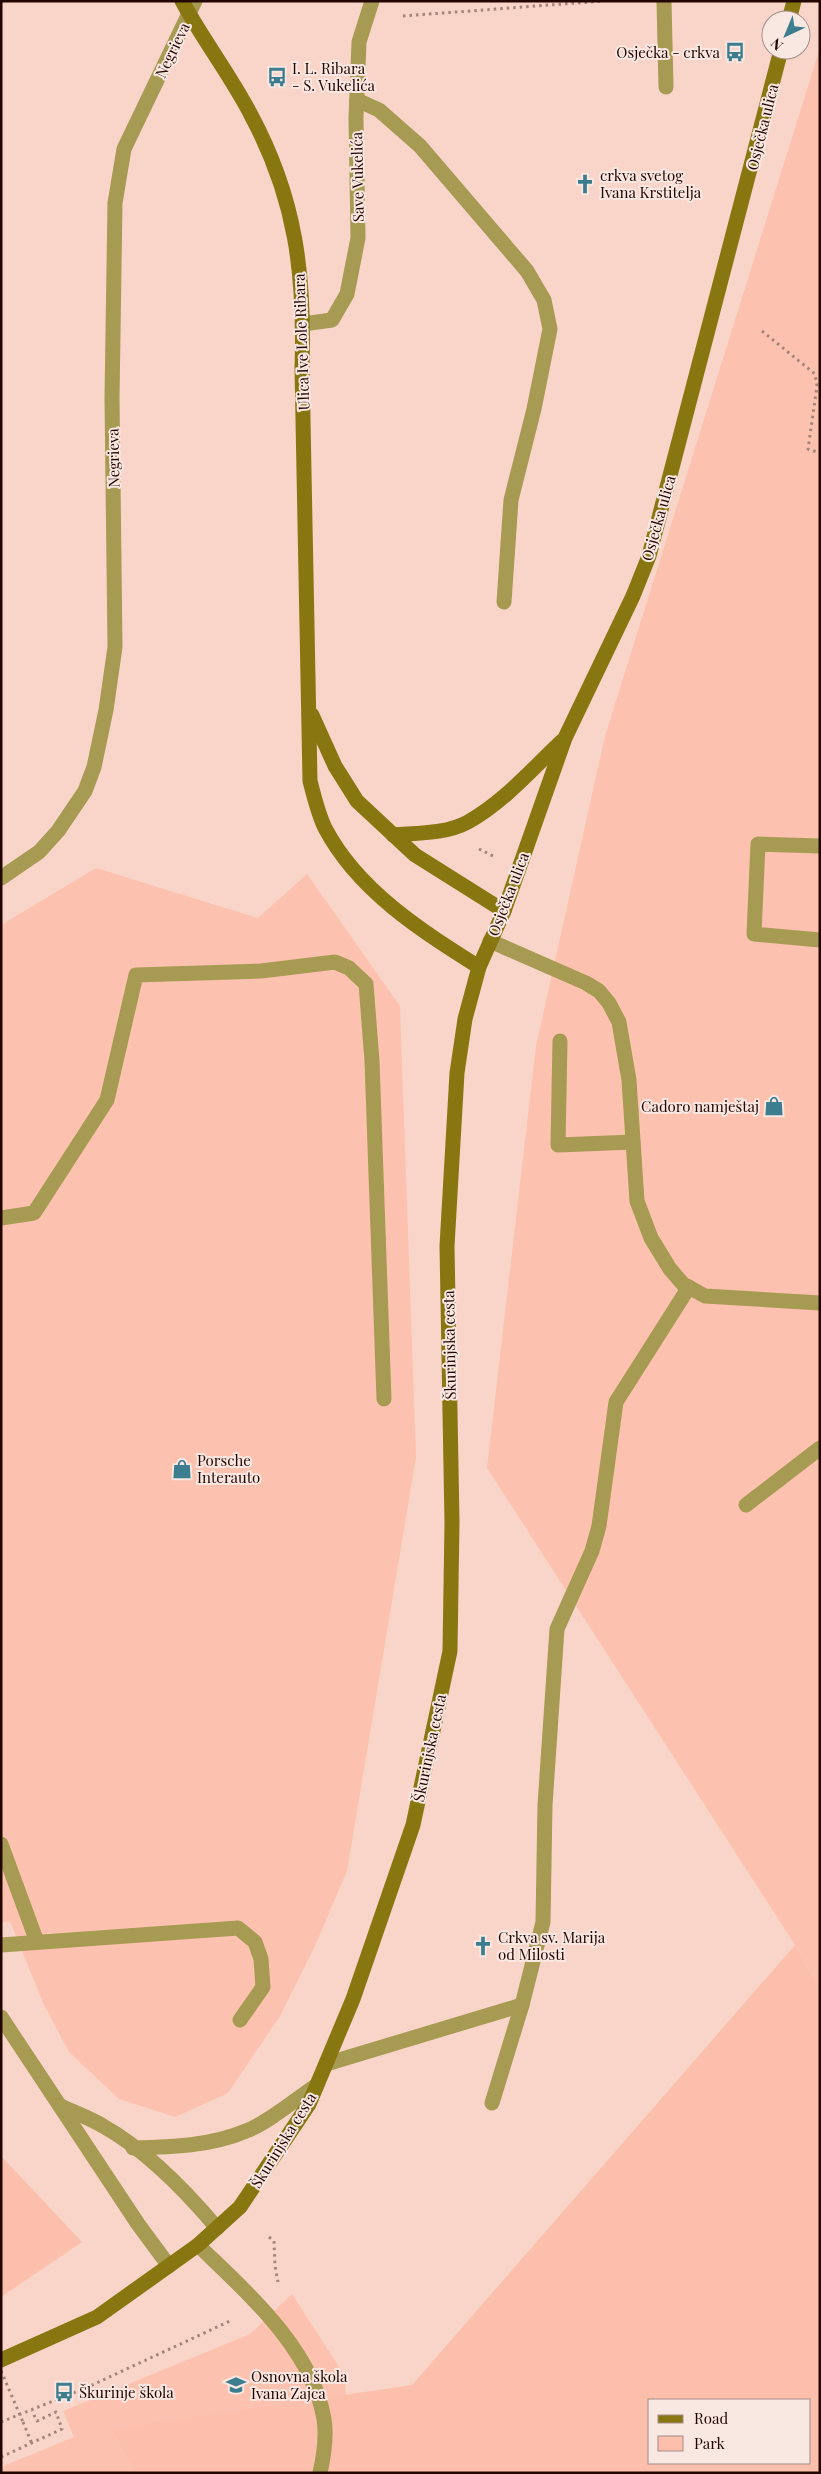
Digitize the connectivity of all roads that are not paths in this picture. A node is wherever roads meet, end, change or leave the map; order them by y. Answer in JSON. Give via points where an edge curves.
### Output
{"nodes":[{"id":1,"x":372,"y":1,"type":"edge"},
{"id":2,"x":664,"y":1,"type":"edge"},
{"id":3,"x":188,"y":6,"type":"edge"},
{"id":4,"x":778,"y":60,"type":"edge"},
{"id":5,"x":666,"y":88,"type":"dead end"},
{"id":6,"x":357,"y":100,"type":"junction"},
{"id":7,"x":304,"y":324,"type":"junction"},
{"id":8,"x":504,"y":602,"type":"dead end"},
{"id":9,"x":310,"y":712,"type":"junction"},
{"id":10,"x":565,"y":738,"type":"junction"},
{"id":11,"x":393,"y":835,"type":"junction"},
{"id":12,"x":820,"y":846,"type":"edge"},
{"id":13,"x":1,"y":878,"type":"edge"},
{"id":14,"x":504,"y":911,"type":"junction"},
{"id":15,"x":820,"y":940,"type":"edge"},
{"id":16,"x":490,"y":941,"type":"junction"},
{"id":17,"x":479,"y":967,"type":"junction"},
{"id":18,"x":560,"y":1041,"type":"dead end"},
{"id":19,"x":633,"y":1142,"type":"junction"},
{"id":20,"x":1,"y":1218,"type":"edge"},
{"id":21,"x":688,"y":1286,"type":"junction"},
{"id":22,"x":820,"y":1303,"type":"edge"},
{"id":23,"x":384,"y":1399,"type":"dead end"},
{"id":24,"x":820,"y":1448,"type":"edge"},
{"id":25,"x":746,"y":1505,"type":"dead end"},
{"id":26,"x":1,"y":1844,"type":"edge"},
{"id":27,"x":37,"y":1942,"type":"junction"},
{"id":28,"x":1,"y":1945,"type":"edge"},
{"id":29,"x":522,"y":2004,"type":"junction"},
{"id":30,"x":1,"y":2017,"type":"edge"},
{"id":31,"x":240,"y":2020,"type":"dead end"},
{"id":32,"x":326,"y":2064,"type":"junction"},
{"id":33,"x":317,"y":2085,"type":"junction"},
{"id":34,"x":492,"y":2102,"type":"dead end"},
{"id":35,"x":62,"y":2106,"type":"junction"},
{"id":36,"x":133,"y":2148,"type":"junction"},
{"id":37,"x":217,"y":2228,"type":"junction"},
{"id":38,"x":198,"y":2245,"type":"junction"},
{"id":39,"x":169,"y":2266,"type":"junction"},
{"id":40,"x":1,"y":2360,"type":"edge"},
{"id":41,"x":320,"y":2473,"type":"edge"}],
"edges":[{"from":1,"to":6,"type":"street","name":"Save Vukelića","via":[[359,42]]},
{"from":2,"to":5,"type":"street"},
{"from":3,"to":7,"type":"street","name":"Ulica Ive Lole Ribara","via":[[250,113],[282,182],[297,246]]},
{"from":3,"to":13,"type":"street","name":"Negrieva","via":[[124,149],[115,203],[112,398],[115,647],[94,767],[85,791],[58,831],[39,852]]},
{"from":4,"to":10,"type":"street","name":"Osječka ulica","via":[[649,556]]},
{"from":6,"to":7,"type":"street","name":"Save Vukelića","via":[[358,238],[347,294],[332,320]]},
{"from":6,"to":8,"type":"street","via":[[379,110],[420,146],[527,271],[544,300],[550,329],[511,500]]},
{"from":7,"to":9,"type":"street","name":"Ulica Ive Lole Ribara","via":[[302,368]]},
{"from":9,"to":11,"type":"street","name":"Ulica Ive Lole Ribara","via":[[335,766],[357,801]]},
{"from":9,"to":17,"type":"street","name":"Ulica Ive Lole Ribara","via":[[310,781],[325,828],[355,871],[392,907]]},
{"from":10,"to":11,"type":"street","via":[[517,784],[468,822],[441,831]]},
{"from":10,"to":14,"type":"street","name":"Osječka ulica"},
{"from":11,"to":14,"type":"street","name":"Ulica Ive Lole Ribara","via":[[415,855]]},
{"from":12,"to":15,"type":"street","via":[[758,844],[754,934]]},
{"from":14,"to":16,"type":"street","name":"Osječka ulica"},
{"from":16,"to":17,"type":"street","name":"Osječka ulica"},
{"from":16,"to":19,"type":"street","via":[[586,983],[600,991],[609,1003],[619,1022],[625,1048]]},
{"from":17,"to":32,"type":"street","name":"Škurinjska cesta","via":[[461,1043],[447,1246],[452,1522],[450,1651],[413,1825],[353,1999]]},
{"from":18,"to":19,"type":"street","via":[[558,1144]]},
{"from":19,"to":21,"type":"street","via":[[637,1201],[651,1238],[670,1270]]},
{"from":20,"to":23,"type":"street","via":[[34,1213],[107,1100],[136,975],[261,971],[336,962],[349,968],[366,984],[371,1041]]},
{"from":21,"to":22,"type":"street","via":[[705,1296]]},
{"from":21,"to":29,"type":"street","via":[[616,1402],[600,1526],[557,1629],[545,1805],[543,1922]]},
{"from":24,"to":25,"type":"street"},
{"from":26,"to":27,"type":"street"},
{"from":27,"to":28,"type":"street"},
{"from":27,"to":31,"type":"street","via":[[238,1928],[255,1942],[261,1959],[263,1987]]},
{"from":29,"to":32,"type":"street"},
{"from":29,"to":34,"type":"street"},
{"from":30,"to":35,"type":"street"},
{"from":32,"to":33,"type":"street","name":"Škurinjska cesta"},
{"from":33,"to":36,"type":"street","via":[[248,2131],[176,2147]]},
{"from":33,"to":37,"type":"street","name":"Škurinjska cesta","via":[[309,2104],[243,2204]]},
{"from":35,"to":36,"type":"street","via":[[104,2126]]},
{"from":35,"to":39,"type":"street"},
{"from":36,"to":37,"type":"street","via":[[186,2191]]},
{"from":37,"to":38,"type":"street","name":"Škurinjska cesta"},
{"from":38,"to":39,"type":"street","name":"Škurinjska cesta"},
{"from":38,"to":41,"type":"street","via":[[280,2328],[312,2380],[324,2419],[325,2448]]},
{"from":39,"to":40,"type":"street","name":"Škurinjska cesta","via":[[97,2317]]}]}
